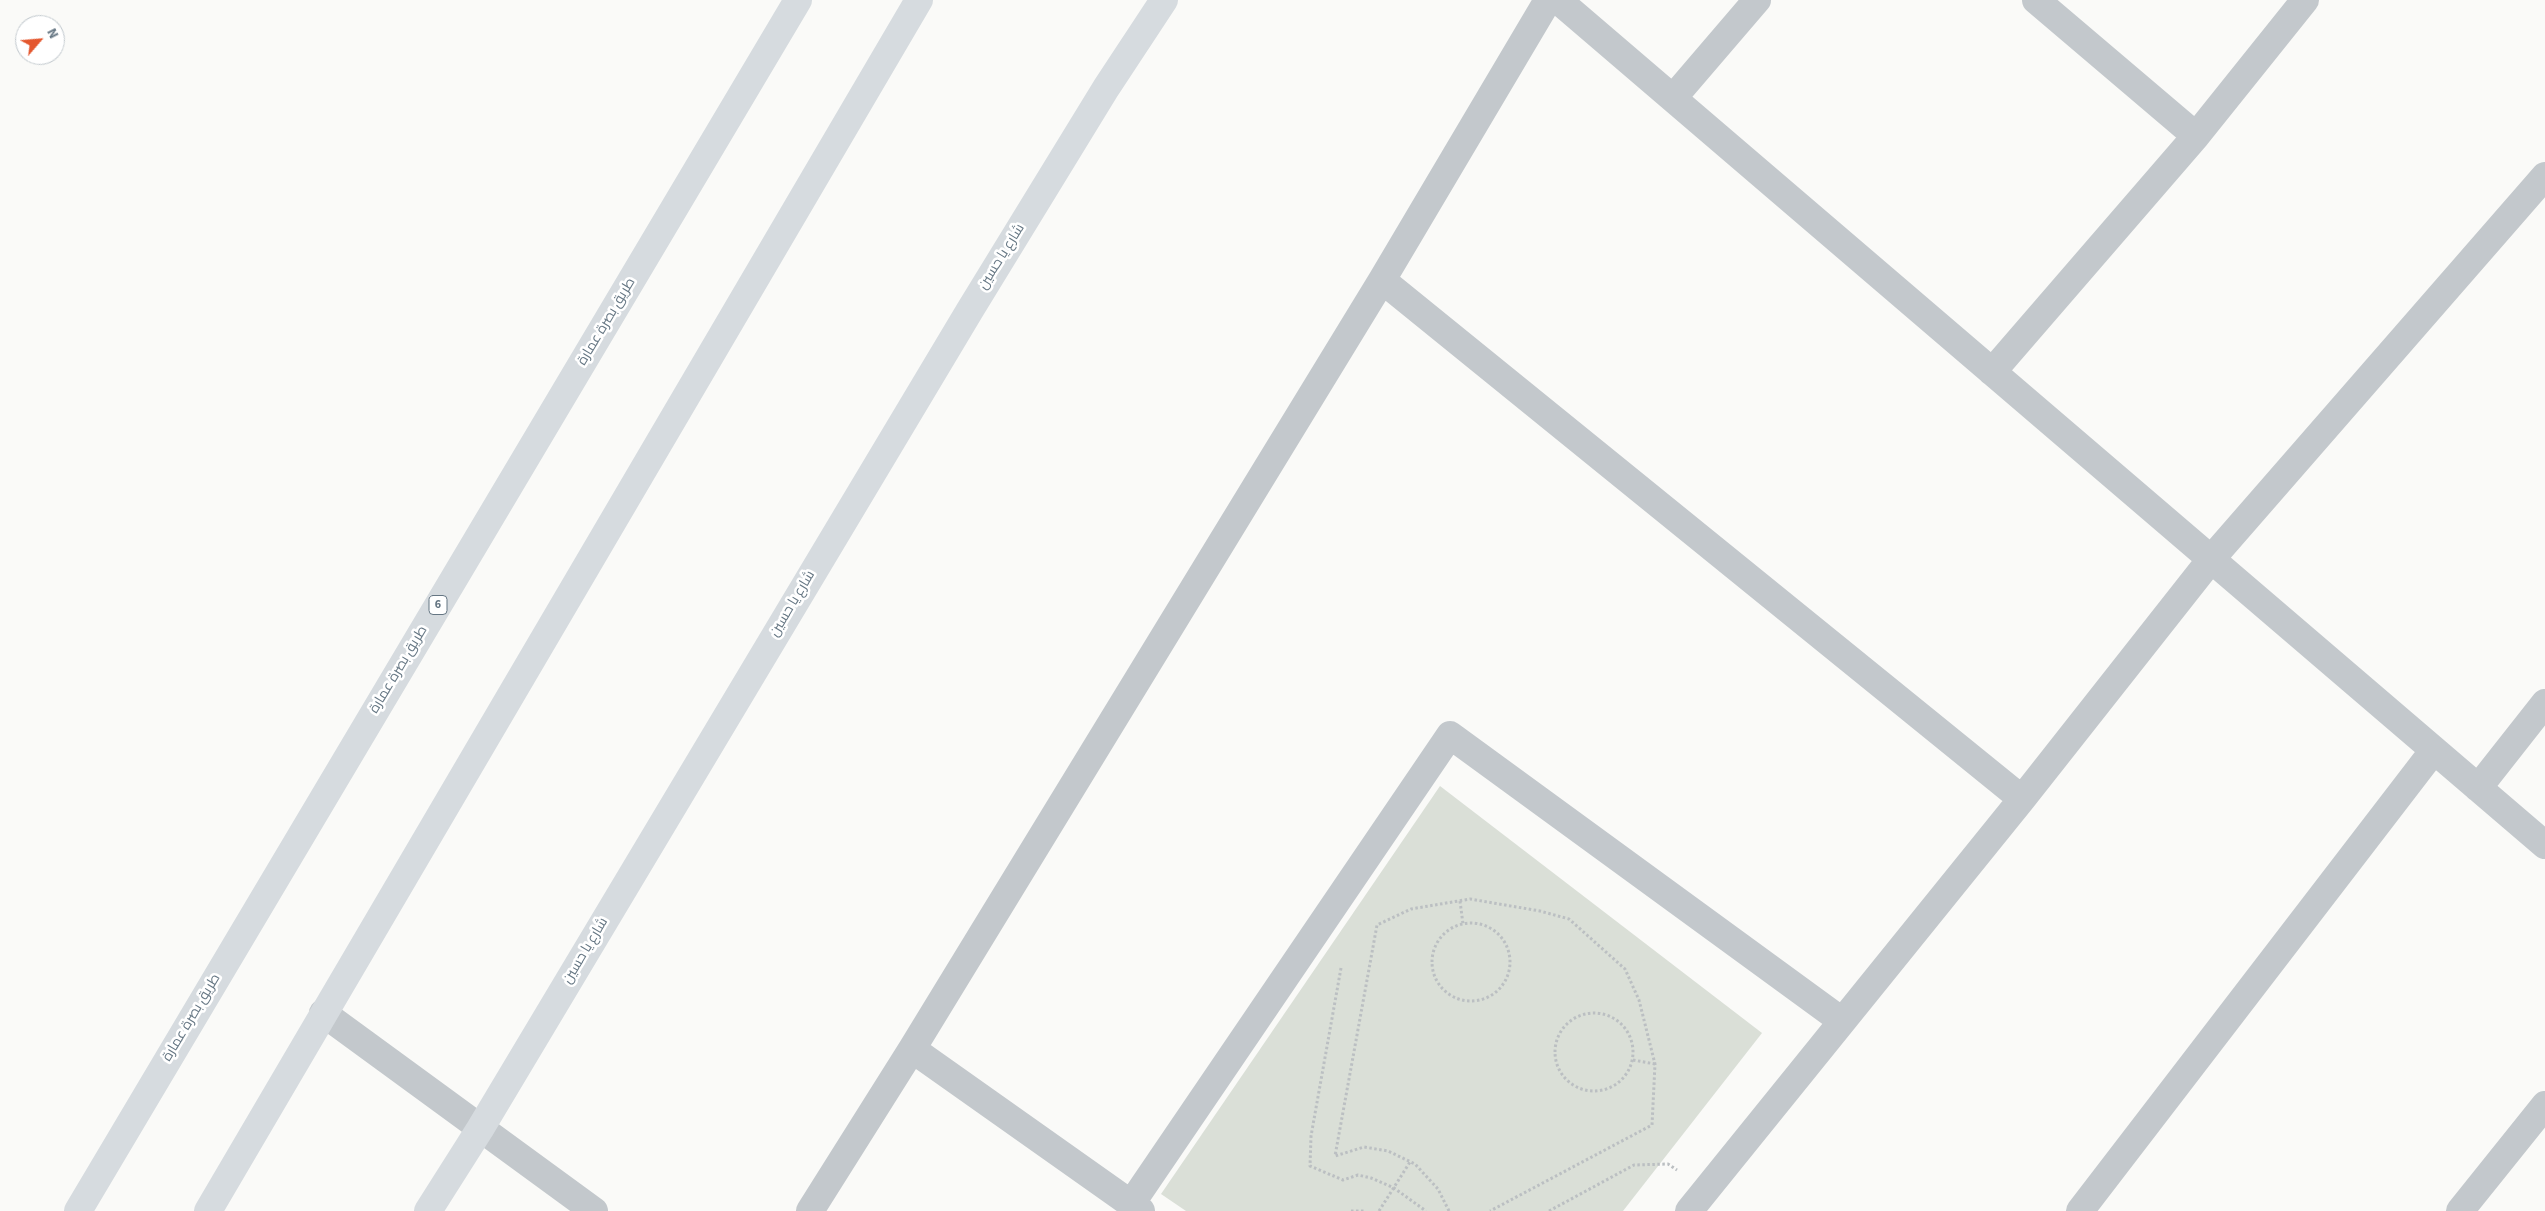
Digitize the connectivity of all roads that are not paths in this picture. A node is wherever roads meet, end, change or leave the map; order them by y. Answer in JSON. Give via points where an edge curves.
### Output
{"nodes":[{"id":1,"x":798,"y":0,"type":"edge"},
{"id":2,"x":919,"y":0,"type":"edge"},
{"id":3,"x":1164,"y":0,"type":"edge"},
{"id":4,"x":1548,"y":0,"type":"edge"},
{"id":5,"x":1558,"y":0,"type":"edge"},
{"id":6,"x":1757,"y":0,"type":"edge"},
{"id":7,"x":2036,"y":0,"type":"edge"},
{"id":8,"x":2305,"y":0,"type":"edge"},
{"id":9,"x":1672,"y":98,"type":"junction"},
{"id":10,"x":2196,"y":136,"type":"junction"},
{"id":11,"x":2545,"y":176,"type":"edge"},
{"id":12,"x":1382,"y":280,"type":"junction"},
{"id":13,"x":1992,"y":372,"type":"junction"},
{"id":14,"x":2212,"y":558,"type":"junction"},
{"id":15,"x":2545,"y":703,"type":"edge"},
{"id":16,"x":2434,"y":750,"type":"junction"},
{"id":17,"x":2478,"y":788,"type":"junction"},
{"id":18,"x":2022,"y":799,"type":"junction"},
{"id":19,"x":2545,"y":845,"type":"edge"},
{"id":20,"x":323,"y":1013,"type":"junction"},
{"id":21,"x":1842,"y":1021,"type":"junction"},
{"id":22,"x":912,"y":1049,"type":"junction"},
{"id":23,"x":2545,"y":1105,"type":"edge"},
{"id":24,"x":480,"y":1129,"type":"junction"},
{"id":25,"x":87,"y":1208,"type":"edge"},
{"id":26,"x":1136,"y":1208,"type":"edge"},
{"id":27,"x":208,"y":1211,"type":"edge"},
{"id":28,"x":428,"y":1211,"type":"edge"},
{"id":29,"x":594,"y":1211,"type":"edge"},
{"id":30,"x":810,"y":1211,"type":"edge"},
{"id":31,"x":1689,"y":1211,"type":"edge"},
{"id":32,"x":2080,"y":1211,"type":"edge"},
{"id":33,"x":2460,"y":1211,"type":"edge"}],
"edges":[{"from":1,"to":25,"type":"main road","name":"طريق بصرة عمارة","number":"6"},
{"from":2,"to":20,"type":"main road"},
{"from":3,"to":24,"type":"main road","name":"شارع يا حسين","via":[[949,343]]},
{"from":4,"to":12,"type":"street"},
{"from":5,"to":9,"type":"street"},
{"from":6,"to":9,"type":"street"},
{"from":7,"to":10,"type":"street"},
{"from":8,"to":10,"type":"street"},
{"from":9,"to":13,"type":"street"},
{"from":10,"to":13,"type":"street"},
{"from":11,"to":14,"type":"street"},
{"from":12,"to":18,"type":"street"},
{"from":12,"to":22,"type":"street"},
{"from":13,"to":14,"type":"street"},
{"from":14,"to":16,"type":"street"},
{"from":14,"to":18,"type":"street"},
{"from":15,"to":17,"type":"street"},
{"from":16,"to":17,"type":"street"},
{"from":16,"to":32,"type":"street"},
{"from":17,"to":19,"type":"street"},
{"from":18,"to":21,"type":"street"},
{"from":20,"to":24,"type":"street"},
{"from":20,"to":27,"type":"main road"},
{"from":21,"to":26,"type":"street","via":[[1450,735]]},
{"from":21,"to":31,"type":"street"},
{"from":22,"to":26,"type":"street"},
{"from":22,"to":30,"type":"street"},
{"from":23,"to":33,"type":"street"},
{"from":24,"to":28,"type":"main road","name":"شارع يا حسين"},
{"from":24,"to":29,"type":"street"}]}
